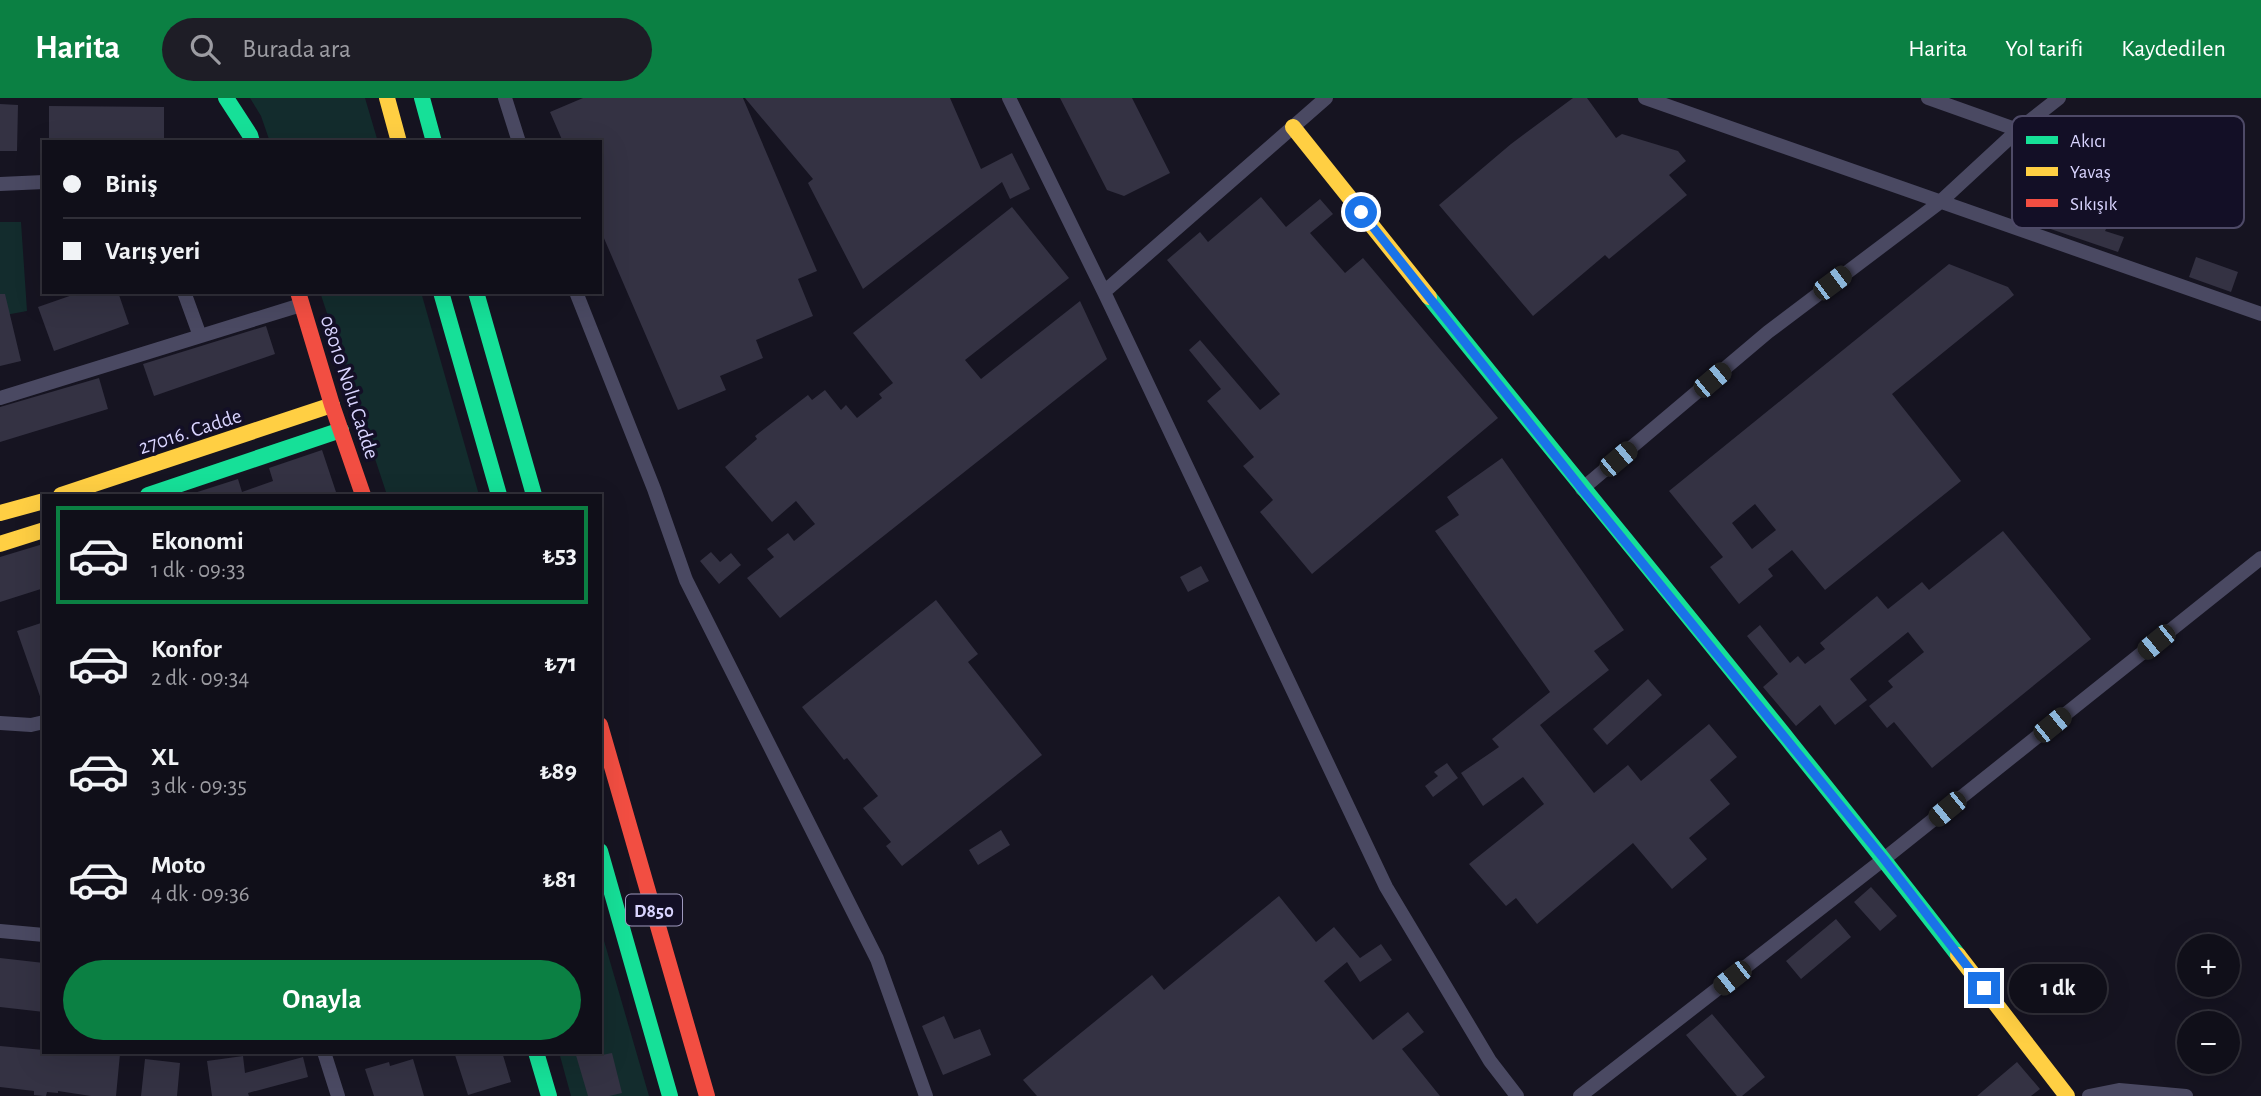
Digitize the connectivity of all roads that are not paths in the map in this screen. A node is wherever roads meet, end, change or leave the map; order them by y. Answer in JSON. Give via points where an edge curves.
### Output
{"nodes":[{"id":1,"x":226,"y":98,"type":"edge"},
{"id":2,"x":387,"y":98,"type":"edge"},
{"id":3,"x":422,"y":98,"type":"edge"},
{"id":4,"x":505,"y":98,"type":"edge"},
{"id":5,"x":1009,"y":98,"type":"edge"},
{"id":6,"x":1326,"y":98,"type":"edge"},
{"id":7,"x":1645,"y":98,"type":"edge"},
{"id":8,"x":1928,"y":98,"type":"edge"},
{"id":9,"x":2059,"y":98,"type":"edge"},
{"id":10,"x":2036,"y":116,"type":"edge"},
{"id":11,"x":1293,"y":127,"type":"junction"},
{"id":12,"x":2012,"y":128,"type":"edge"},
{"id":13,"x":2012,"y":136,"type":"edge"},
{"id":14,"x":251,"y":140,"type":"edge"},
{"id":15,"x":398,"y":140,"type":"edge"},
{"id":16,"x":433,"y":140,"type":"edge"},
{"id":17,"x":518,"y":140,"type":"edge"},
{"id":18,"x":42,"y":182,"type":"edge"},
{"id":19,"x":0,"y":184,"type":"edge"},
{"id":20,"x":1939,"y":203,"type":"junction"},
{"id":21,"x":1104,"y":292,"type":"junction"},
{"id":22,"x":185,"y":294,"type":"edge"},
{"id":23,"x":442,"y":294,"type":"edge"},
{"id":24,"x":477,"y":294,"type":"edge"},
{"id":25,"x":577,"y":294,"type":"edge"},
{"id":26,"x":299,"y":299,"type":"edge"},
{"id":27,"x":2261,"y":314,"type":"edge"},
{"id":28,"x":200,"y":336,"type":"junction"},
{"id":29,"x":0,"y":398,"type":"edge"},
{"id":30,"x":332,"y":405,"type":"junction"},
{"id":31,"x":341,"y":430,"type":"junction"},
{"id":32,"x":1582,"y":489,"type":"junction"},
{"id":33,"x":64,"y":494,"type":"edge"},
{"id":34,"x":157,"y":494,"type":"edge"},
{"id":35,"x":363,"y":494,"type":"edge"},
{"id":36,"x":499,"y":494,"type":"edge"},
{"id":37,"x":534,"y":494,"type":"edge"},
{"id":38,"x":42,"y":502,"type":"edge"},
{"id":39,"x":0,"y":513,"type":"edge"},
{"id":40,"x":42,"y":531,"type":"edge"},
{"id":41,"x":0,"y":544,"type":"edge"},
{"id":42,"x":2261,"y":558,"type":"edge"},
{"id":43,"x":42,"y":722,"type":"edge"},
{"id":44,"x":0,"y":723,"type":"edge"},
{"id":45,"x":602,"y":731,"type":"edge"},
{"id":46,"x":602,"y":858,"type":"edge"},
{"id":47,"x":1884,"y":859,"type":"junction"},
{"id":48,"x":0,"y":931,"type":"edge"},
{"id":49,"x":42,"y":934,"type":"edge"},
{"id":50,"x":325,"y":1054,"type":"edge"},
{"id":51,"x":537,"y":1054,"type":"edge"},
{"id":52,"x":336,"y":1095,"type":"edge"},
{"id":53,"x":549,"y":1096,"type":"edge"},
{"id":54,"x":670,"y":1096,"type":"edge"},
{"id":55,"x":707,"y":1096,"type":"edge"},
{"id":56,"x":926,"y":1096,"type":"edge"},
{"id":57,"x":1517,"y":1096,"type":"edge"},
{"id":58,"x":1580,"y":1096,"type":"edge"},
{"id":59,"x":2067,"y":1096,"type":"edge"},
{"id":60,"x":2089,"y":1096,"type":"edge"},
{"id":61,"x":2186,"y":1096,"type":"edge"}],
"edges":[{"from":1,"to":14,"type":"main road"},
{"from":2,"to":15,"type":"main road"},
{"from":3,"to":16,"type":"main road"},
{"from":4,"to":17,"type":"street"},
{"from":5,"to":21,"type":"street"},
{"from":6,"to":11,"type":"street"},
{"from":7,"to":20,"type":"street"},
{"from":8,"to":12,"type":"street"},
{"from":9,"to":10,"type":"street"},
{"from":11,"to":21,"type":"street"},
{"from":11,"to":32,"type":"main road"},
{"from":13,"to":20,"type":"street"},
{"from":18,"to":19,"type":"street"},
{"from":20,"to":27,"type":"street"},
{"from":20,"to":32,"type":"street","via":[[1768,332]]},
{"from":21,"to":57,"type":"street","via":[[1386,887],[1490,1061]]},
{"from":22,"to":28,"type":"street"},
{"from":23,"to":36,"type":"main road"},
{"from":24,"to":37,"type":"main road"},
{"from":25,"to":56,"type":"street","via":[[686,580],[877,959]]},
{"from":26,"to":28,"type":"street"},
{"from":26,"to":30,"type":"main road","name":"08010 Nolu Cadde"},
{"from":28,"to":29,"type":"street"},
{"from":30,"to":31,"type":"main road","name":"08010 Nolu Cadde"},
{"from":30,"to":33,"type":"main road","name":"27016. Cadde"},
{"from":31,"to":34,"type":"main road"},
{"from":31,"to":35,"type":"main road","name":"08010 Nolu Cadde"},
{"from":32,"to":47,"type":"main road"},
{"from":38,"to":39,"type":"main road"},
{"from":40,"to":41,"type":"main road"},
{"from":42,"to":47,"type":"street"},
{"from":43,"to":44,"type":"street"},
{"from":45,"to":55,"type":"main road","number":"D850"},
{"from":46,"to":54,"type":"main road","number":"D850"},
{"from":47,"to":58,"type":"street"},
{"from":47,"to":59,"type":"main road"},
{"from":48,"to":49,"type":"street"},
{"from":50,"to":52,"type":"street"},
{"from":51,"to":53,"type":"main road"},
{"from":60,"to":61,"type":"street","via":[[2119,1090]]}]}
